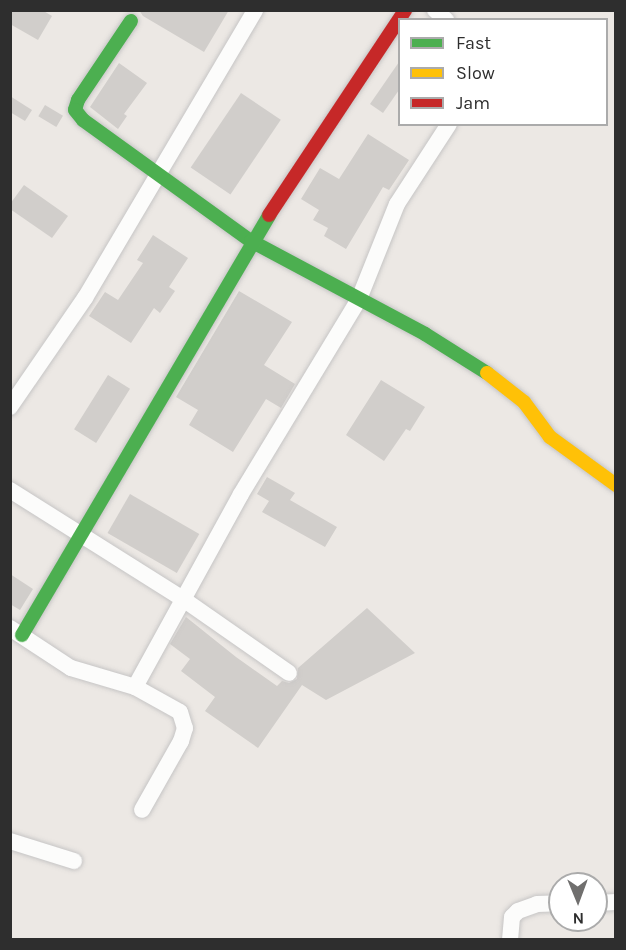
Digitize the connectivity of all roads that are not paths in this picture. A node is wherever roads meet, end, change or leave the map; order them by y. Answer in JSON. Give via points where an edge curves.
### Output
{"nodes":[{"id":1,"x":255,"y":10,"type":"edge"},
{"id":2,"x":398,"y":20,"type":"edge"},
{"id":3,"x":131,"y":21,"type":"dead end"},
{"id":4,"x":448,"y":126,"type":"edge"},
{"id":5,"x":156,"y":176,"type":"junction"},
{"id":6,"x":251,"y":241,"type":"junction"},
{"id":7,"x":359,"y":299,"type":"junction"},
{"id":8,"x":10,"y":407,"type":"edge"},
{"id":9,"x":615,"y":485,"type":"edge"},
{"id":10,"x":10,"y":490,"type":"edge"},
{"id":11,"x":81,"y":534,"type":"junction"},
{"id":12,"x":183,"y":599,"type":"junction"},
{"id":13,"x":16,"y":632,"type":"edge"},
{"id":14,"x":289,"y":673,"type":"dead end"},
{"id":15,"x":135,"y":687,"type":"junction"},
{"id":16,"x":142,"y":810,"type":"dead end"},
{"id":17,"x":10,"y":840,"type":"edge"},
{"id":18,"x":74,"y":861,"type":"dead end"},
{"id":19,"x":548,"y":904,"type":"edge"},
{"id":20,"x":510,"y":939,"type":"edge"}],
"edges":[{"from":1,"to":5,"type":"street"},
{"from":2,"to":6,"type":"street"},
{"from":3,"to":5,"type":"street","via":[[75,110]]},
{"from":4,"to":7,"type":"street","via":[[397,204]]},
{"from":5,"to":6,"type":"street"},
{"from":5,"to":8,"type":"street","via":[[85,298]]},
{"from":6,"to":7,"type":"street"},
{"from":6,"to":11,"type":"street"},
{"from":7,"to":9,"type":"street","via":[[502,382],[524,402],[549,437]]},
{"from":7,"to":12,"type":"street","via":[[241,494]]},
{"from":10,"to":11,"type":"street"},
{"from":11,"to":12,"type":"street"},
{"from":11,"to":13,"type":"street"},
{"from":12,"to":14,"type":"street"},
{"from":12,"to":15,"type":"street"},
{"from":13,"to":15,"type":"street","via":[[71,668]]},
{"from":15,"to":16,"type":"street","via":[[180,712],[185,728]]},
{"from":17,"to":18,"type":"street"},
{"from":19,"to":20,"type":"street","via":[[518,911],[512,917]]}]}
